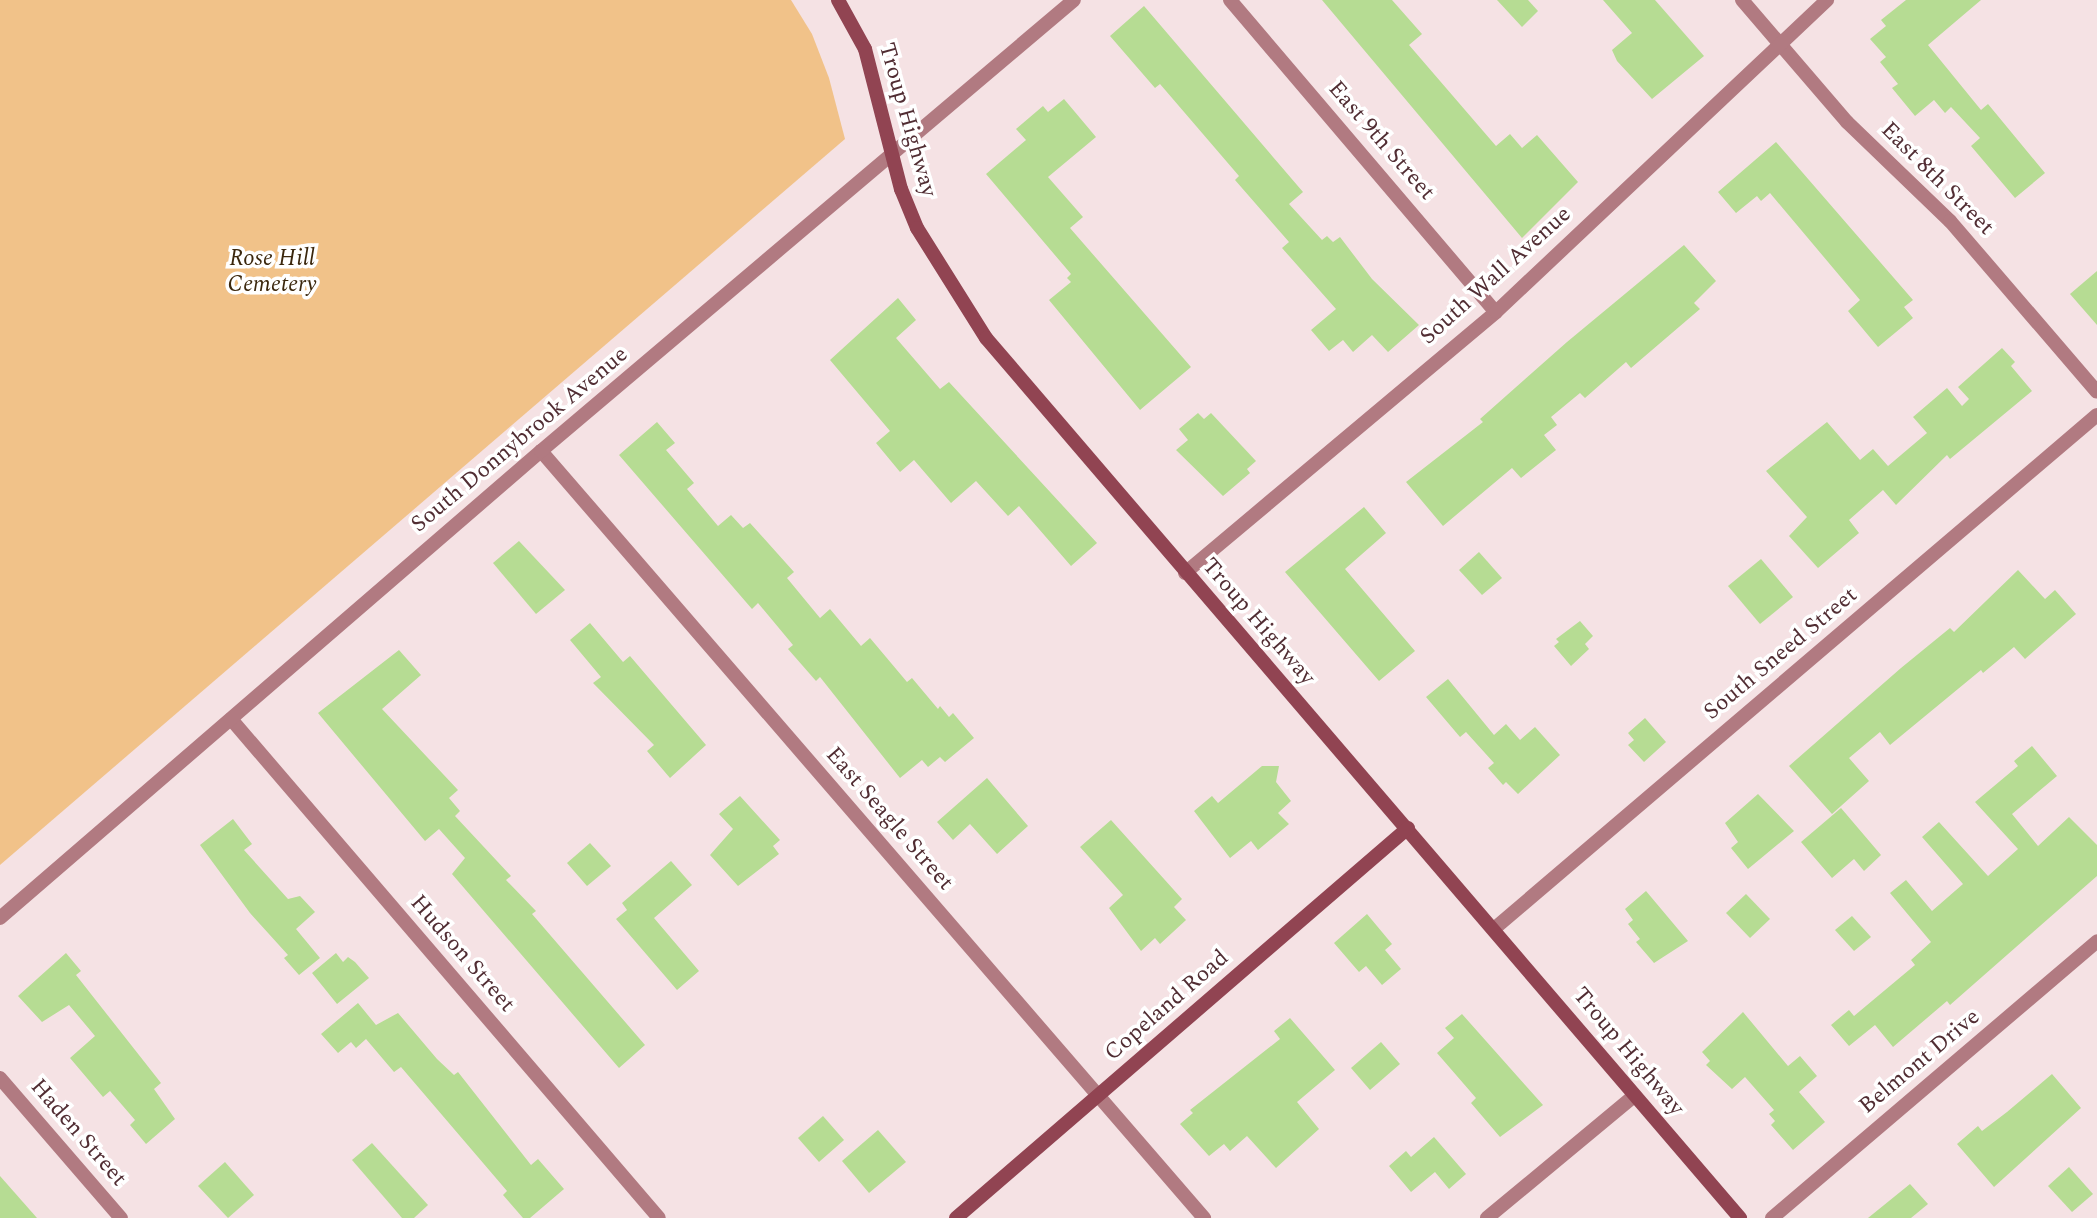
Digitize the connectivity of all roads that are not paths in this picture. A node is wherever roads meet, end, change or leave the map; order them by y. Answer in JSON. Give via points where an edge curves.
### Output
{"nodes":[{"id":1,"x":838,"y":0,"type":"edge"},
{"id":2,"x":1074,"y":0,"type":"edge"},
{"id":3,"x":1230,"y":0,"type":"edge"},
{"id":4,"x":1742,"y":0,"type":"edge"},
{"id":5,"x":1827,"y":0,"type":"edge"},
{"id":6,"x":1778,"y":41,"type":"junction"},
{"id":7,"x":894,"y":154,"type":"junction"},
{"id":8,"x":1496,"y":312,"type":"junction"},
{"id":9,"x":2097,"y":392,"type":"edge"},
{"id":10,"x":2097,"y":415,"type":"edge"},
{"id":11,"x":541,"y":451,"type":"junction"},
{"id":12,"x":1185,"y":573,"type":"junction"},
{"id":13,"x":231,"y":719,"type":"junction"},
{"id":14,"x":1408,"y":828,"type":"junction"},
{"id":15,"x":0,"y":918,"type":"edge"},
{"id":16,"x":1495,"y":928,"type":"junction"},
{"id":17,"x":2097,"y":941,"type":"edge"},
{"id":18,"x":0,"y":1078,"type":"edge"},
{"id":19,"x":1098,"y":1096,"type":"junction"},
{"id":20,"x":1634,"y":1096,"type":"junction"},
{"id":21,"x":121,"y":1218,"type":"edge"},
{"id":22,"x":659,"y":1218,"type":"edge"},
{"id":23,"x":956,"y":1218,"type":"edge"},
{"id":24,"x":1204,"y":1218,"type":"edge"},
{"id":25,"x":1487,"y":1218,"type":"edge"},
{"id":26,"x":1740,"y":1218,"type":"edge"},
{"id":27,"x":1772,"y":1218,"type":"edge"}],
"edges":[{"from":1,"to":7,"type":"main road","name":"Troup Highway","via":[[865,48]]},
{"from":2,"to":7,"type":"street","name":"South Donnybrook Avenue"},
{"from":3,"to":8,"type":"street","name":"East 9th Street"},
{"from":4,"to":6,"type":"street","name":"East 8th Street"},
{"from":5,"to":6,"type":"street","name":"South Wall Avenue"},
{"from":6,"to":8,"type":"street","name":"South Wall Avenue"},
{"from":6,"to":9,"type":"street","name":"East 8th Street","via":[[1847,122],[1950,220]]},
{"from":7,"to":11,"type":"street","name":"South Donnybrook Avenue"},
{"from":7,"to":12,"type":"main road","name":"Troup Highway","via":[[901,189],[945,279],[986,338]]},
{"from":8,"to":12,"type":"street","name":"South Wall Avenue"},
{"from":10,"to":16,"type":"street","name":"South Sneed Street"},
{"from":11,"to":13,"type":"street","name":"South Donnybrook Avenue"},
{"from":11,"to":19,"type":"street","name":"East Seagle Street"},
{"from":12,"to":14,"type":"main road","name":"Troup Highway"},
{"from":13,"to":15,"type":"street","name":"South Donnybrook Avenue"},
{"from":13,"to":22,"type":"street","name":"Hudson Street"},
{"from":14,"to":16,"type":"main road","name":"Troup Highway"},
{"from":14,"to":19,"type":"main road","name":"Copeland Road"},
{"from":16,"to":20,"type":"main road","name":"Troup Highway"},
{"from":17,"to":27,"type":"street","name":"Belmont Drive"},
{"from":18,"to":21,"type":"street","name":"Haden Street"},
{"from":19,"to":23,"type":"main road","name":"Copeland Road"},
{"from":19,"to":24,"type":"street","name":"East Seagle Street"},
{"from":20,"to":25,"type":"street"},
{"from":20,"to":26,"type":"main road","name":"Troup Highway"}]}
